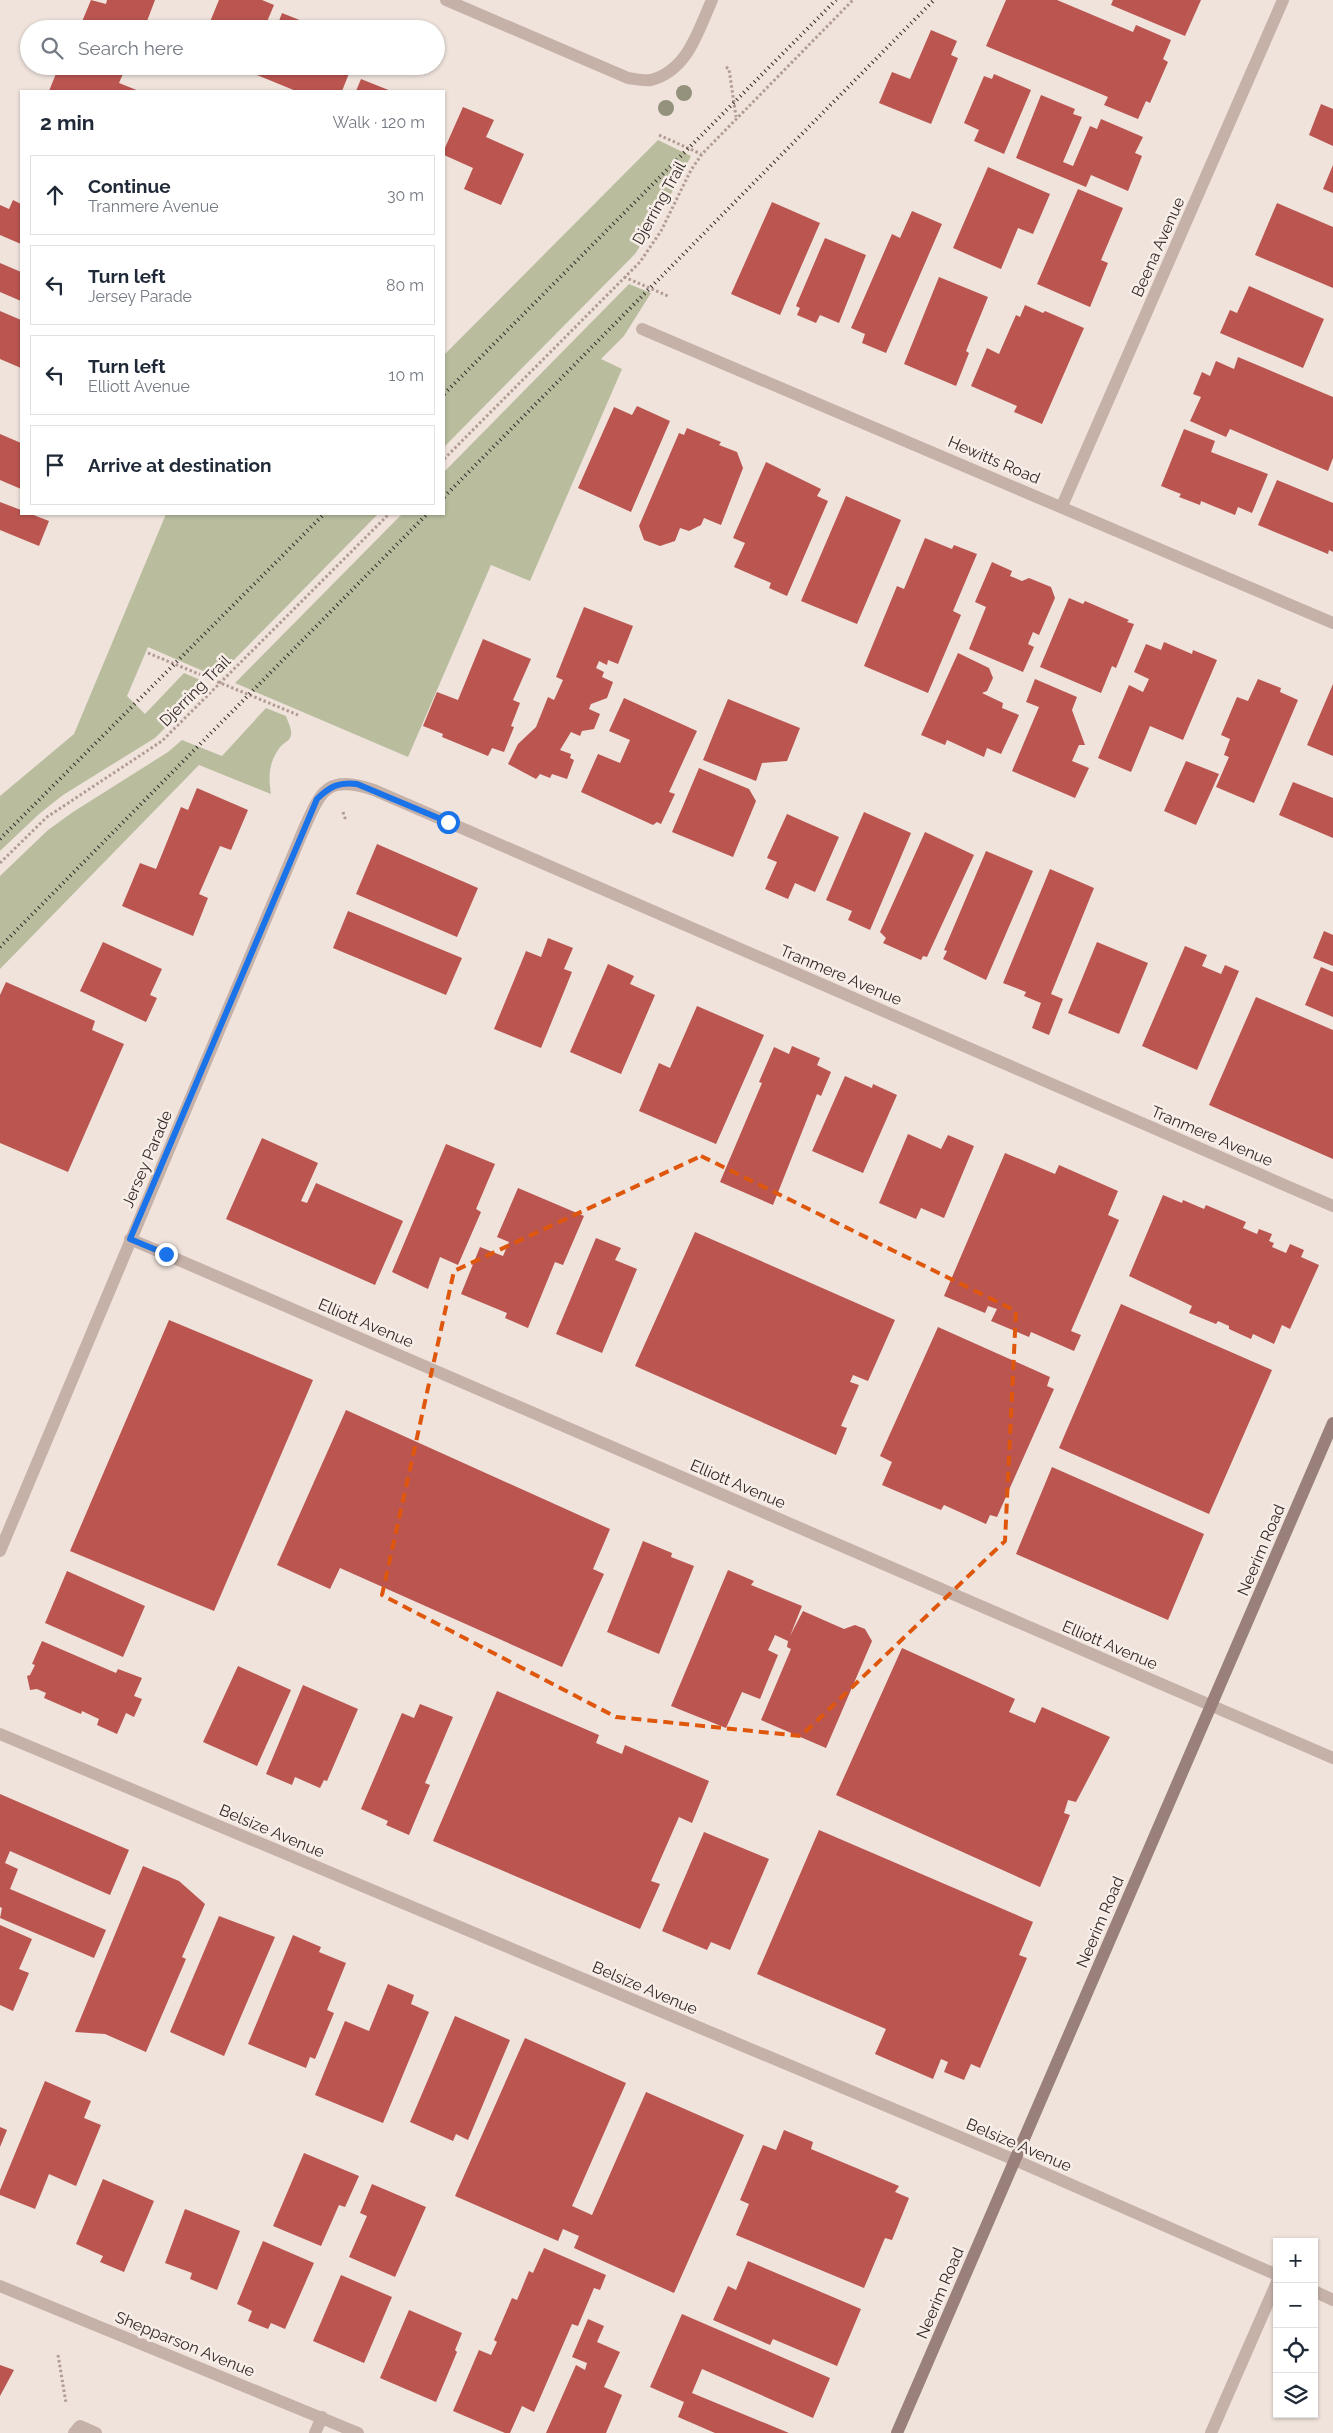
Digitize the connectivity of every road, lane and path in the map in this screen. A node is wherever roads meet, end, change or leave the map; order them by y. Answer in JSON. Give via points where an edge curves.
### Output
{"nodes":[{"id":1,"x":446,"y":0,"type":"edge"},
{"id":2,"x":712,"y":0,"type":"edge"},
{"id":3,"x":854,"y":0,"type":"edge"},
{"id":4,"x":1283,"y":0,"type":"edge"},
{"id":5,"x":726,"y":67,"type":"dead end"},
{"id":6,"x":736,"y":117,"type":"junction"},
{"id":7,"x":659,"y":135,"type":"dead end"},
{"id":8,"x":702,"y":154,"type":"junction"},
{"id":9,"x":624,"y":277,"type":"junction"},
{"id":10,"x":668,"y":296,"type":"dead end"},
{"id":11,"x":642,"y":329,"type":"dead end"},
{"id":12,"x":445,"y":458,"type":"edge"},
{"id":13,"x":1062,"y":506,"type":"junction"},
{"id":14,"x":388,"y":515,"type":"edge"},
{"id":15,"x":1333,"y":623,"type":"edge"},
{"id":16,"x":148,"y":653,"type":"dead end"},
{"id":17,"x":221,"y":683,"type":"junction"},
{"id":18,"x":298,"y":715,"type":"dead end"},
{"id":19,"x":333,"y":785,"type":"joint"},
{"id":20,"x":0,"y":863,"type":"edge"},
{"id":21,"x":1333,"y":1206,"type":"edge"},
{"id":22,"x":130,"y":1239,"type":"junction"},
{"id":23,"x":1333,"y":1423,"type":"edge"},
{"id":24,"x":0,"y":1551,"type":"edge"},
{"id":25,"x":1211,"y":1706,"type":"junction"},
{"id":26,"x":0,"y":1734,"type":"edge"},
{"id":27,"x":1333,"y":1758,"type":"edge"},
{"id":28,"x":1015,"y":2160,"type":"junction"},
{"id":29,"x":1273,"y":2273,"type":"edge"},
{"id":30,"x":1277,"y":2283,"type":"edge"},
{"id":31,"x":0,"y":2286,"type":"edge"},
{"id":32,"x":1318,"y":2293,"type":"edge"},
{"id":33,"x":1333,"y":2300,"type":"edge"},
{"id":34,"x":58,"y":2355,"type":"dead end"},
{"id":35,"x":67,"y":2408,"type":"dead end"},
{"id":36,"x":322,"y":2417,"type":"junction"},
{"id":37,"x":74,"y":2433,"type":"edge"},
{"id":38,"x":96,"y":2433,"type":"edge"},
{"id":39,"x":315,"y":2433,"type":"edge"},
{"id":40,"x":358,"y":2433,"type":"edge"},
{"id":41,"x":897,"y":2433,"type":"edge"},
{"id":42,"x":1211,"y":2433,"type":"edge"}],
"edges":[{"from":1,"to":2,"type":"street","via":[[628,78],[650,80],[673,70],[690,50]]},
{"from":3,"to":6,"type":"path","name":"Djerring Trail"},
{"from":4,"to":13,"type":"street","name":"Beena Avenue"},
{"from":5,"to":6,"type":"path","via":[[729,69]]},
{"from":6,"to":8,"type":"path","name":"Djerring Trail"},
{"from":7,"to":8,"type":"path"},
{"from":8,"to":9,"type":"path","name":"Djerring Trail","via":[[661,231],[640,262]]},
{"from":9,"to":10,"type":"path"},
{"from":9,"to":12,"type":"path","name":"Djerring Trail"},
{"from":11,"to":13,"type":"street","name":"Hewitts Road"},
{"from":13,"to":15,"type":"street","name":"Hewitts Road"},
{"from":14,"to":17,"type":"path","name":"Djerring Trail"},
{"from":16,"to":17,"type":"path"},
{"from":17,"to":18,"type":"path"},
{"from":17,"to":20,"type":"path","name":"Djerring Trail","via":[[162,742],[47,817]]},
{"from":19,"to":21,"type":"street","name":"Tranmere Avenue","via":[[346,783],[374,790]]},
{"from":19,"to":22,"type":"street","name":"Jersey Parade","via":[[317,799],[308,819]]},
{"from":22,"to":24,"type":"street","name":"Jersey Parade"},
{"from":22,"to":25,"type":"street","name":"Elliott Avenue"},
{"from":23,"to":25,"type":"main road","name":"Neerim Road"},
{"from":25,"to":27,"type":"street","name":"Elliott Avenue"},
{"from":25,"to":28,"type":"main road","name":"Neerim Road"},
{"from":26,"to":28,"type":"street","name":"Belsize Avenue"},
{"from":28,"to":29,"type":"street","name":"Belsize Avenue"},
{"from":28,"to":41,"type":"main road","name":"Neerim Road"},
{"from":30,"to":42,"type":"street"},
{"from":31,"to":36,"type":"street","name":"Shepparson Avenue"},
{"from":32,"to":33,"type":"street"},
{"from":34,"to":35,"type":"path"},
{"from":36,"to":39,"type":"street"},
{"from":36,"to":40,"type":"street","name":"Shepparson Avenue"},
{"from":37,"to":38,"type":"street","via":[[80,2426]]}]}
